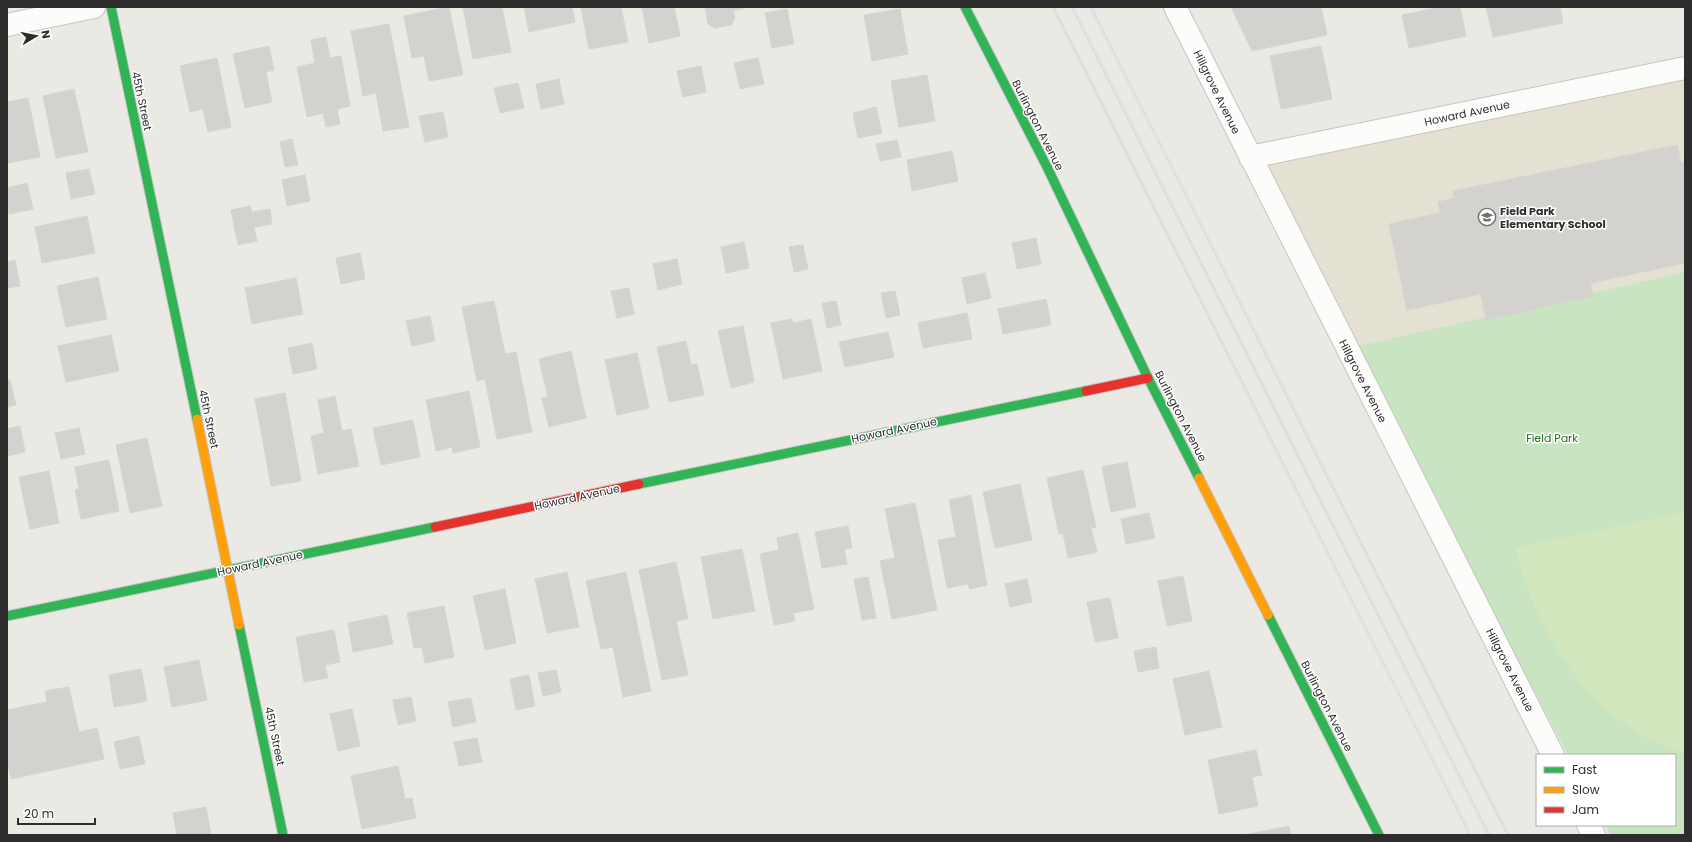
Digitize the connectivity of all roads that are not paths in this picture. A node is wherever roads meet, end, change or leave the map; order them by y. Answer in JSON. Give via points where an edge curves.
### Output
{"nodes":[{"id":1,"x":94,"y":7,"type":"edge"},
{"id":2,"x":111,"y":7,"type":"edge"},
{"id":3,"x":965,"y":7,"type":"edge"},
{"id":4,"x":1175,"y":7,"type":"edge"},
{"id":5,"x":7,"y":25,"type":"edge"},
{"id":6,"x":1685,"y":68,"type":"edge"},
{"id":7,"x":1250,"y":157,"type":"junction"},
{"id":8,"x":1148,"y":378,"type":"junction"},
{"id":9,"x":228,"y":570,"type":"junction"},
{"id":10,"x":7,"y":616,"type":"edge"},
{"id":11,"x":1552,"y":754,"type":"edge"},
{"id":12,"x":1589,"y":826,"type":"edge"},
{"id":13,"x":283,"y":835,"type":"edge"},
{"id":14,"x":1379,"y":835,"type":"edge"},
{"id":15,"x":1594,"y":835,"type":"edge"}],
"edges":[{"from":1,"to":5,"type":"street"},
{"from":2,"to":9,"type":"street","name":"45th Street"},
{"from":3,"to":8,"type":"street","name":"Burlington Avenue","via":[[1047,167]]},
{"from":4,"to":7,"type":"street","name":"Hillgrove Avenue"},
{"from":6,"to":7,"type":"street","name":"Howard Avenue"},
{"from":7,"to":11,"type":"street","name":"Hillgrove Avenue"},
{"from":8,"to":9,"type":"street","name":"Howard Avenue"},
{"from":8,"to":14,"type":"street","name":"Burlington Avenue"},
{"from":9,"to":10,"type":"street","name":"Howard Avenue"},
{"from":9,"to":13,"type":"street","name":"45th Street"},
{"from":12,"to":15,"type":"street"}]}
